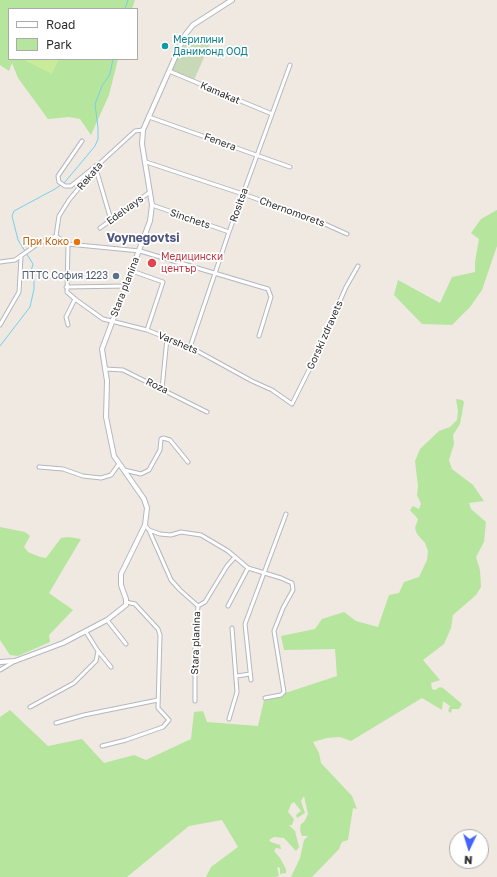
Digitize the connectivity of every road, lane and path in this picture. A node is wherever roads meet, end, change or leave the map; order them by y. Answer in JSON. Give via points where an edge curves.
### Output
{"nodes":[{"id":1,"x":232,"y":0,"type":"edge"},
{"id":2,"x":290,"y":65,"type":"dead end"},
{"id":3,"x":169,"y":71,"type":"junction"},
{"id":4,"x":272,"y":114,"type":"junction"},
{"id":5,"x":149,"y":117,"type":"junction"},
{"id":6,"x":143,"y":130,"type":"junction"},
{"id":7,"x":82,"y":141,"type":"dead end"},
{"id":8,"x":257,"y":155,"type":"junction"},
{"id":9,"x":146,"y":162,"type":"junction"},
{"id":10,"x":98,"y":164,"type":"junction"},
{"id":11,"x":290,"y":167,"type":"dead end"},
{"id":12,"x":96,"y":169,"type":"junction"},
{"id":13,"x":150,"y":192,"type":"junction"},
{"id":14,"x":243,"y":194,"type":"junction"},
{"id":15,"x":152,"y":205,"type":"junction"},
{"id":16,"x":111,"y":220,"type":"junction"},
{"id":17,"x":100,"y":228,"type":"dead end"},
{"id":18,"x":229,"y":232,"type":"junction"},
{"id":19,"x":347,"y":234,"type":"dead end"},
{"id":20,"x":56,"y":236,"type":"junction"},
{"id":21,"x":68,"y":244,"type":"junction"},
{"id":22,"x":140,"y":251,"type":"junction"},
{"id":23,"x":21,"y":257,"type":"junction"},
{"id":24,"x":0,"y":262,"type":"edge"},
{"id":25,"x":358,"y":266,"type":"dead end"},
{"id":26,"x":132,"y":271,"type":"junction"},
{"id":27,"x":215,"y":274,"type":"junction"},
{"id":28,"x":126,"y":286,"type":"junction"},
{"id":29,"x":66,"y":287,"type":"junction"},
{"id":30,"x":75,"y":299,"type":"junction"},
{"id":31,"x":112,"y":322,"type":"junction"},
{"id":32,"x":0,"y":325,"type":"edge"},
{"id":33,"x":68,"y":325,"type":"dead end"},
{"id":34,"x":147,"y":330,"type":"junction"},
{"id":35,"x":259,"y":336,"type":"dead end"},
{"id":36,"x":167,"y":338,"type":"junction"},
{"id":37,"x":190,"y":347,"type":"junction"},
{"id":38,"x":105,"y":369,"type":"junction"},
{"id":39,"x":162,"y":389,"type":"junction"},
{"id":40,"x":292,"y":404,"type":"joint"},
{"id":41,"x":207,"y":412,"type":"dead end"},
{"id":42,"x":188,"y":462,"type":"dead end"},
{"id":43,"x":119,"y":464,"type":"junction"},
{"id":44,"x":39,"y":467,"type":"dead end"},
{"id":45,"x":124,"y":470,"type":"junction"},
{"id":46,"x":286,"y":514,"type":"dead end"},
{"id":47,"x":145,"y":525,"type":"junction"},
{"id":48,"x":149,"y":530,"type":"junction"},
{"id":49,"x":235,"y":557,"type":"junction"},
{"id":50,"x":248,"y":568,"type":"junction"},
{"id":51,"x":263,"y":574,"type":"junction"},
{"id":52,"x":126,"y":602,"type":"junction"},
{"id":53,"x":198,"y":606,"type":"junction"},
{"id":54,"x":228,"y":606,"type":"dead end"},
{"id":55,"x":106,"y":620,"type":"junction"},
{"id":56,"x":232,"y":628,"type":"dead end"},
{"id":57,"x":86,"y":632,"type":"junction"},
{"id":58,"x":126,"y":644,"type":"dead end"},
{"id":59,"x":98,"y":651,"type":"junction"},
{"id":60,"x":14,"y":661,"type":"junction"},
{"id":61,"x":0,"y":662,"type":"edge"},
{"id":62,"x":111,"y":666,"type":"dead end"},
{"id":63,"x":0,"y":670,"type":"edge"},
{"id":64,"x":250,"y":674,"type":"junction"},
{"id":65,"x":237,"y":676,"type":"junction"},
{"id":66,"x":251,"y":680,"type":"dead end"},
{"id":67,"x":265,"y":698,"type":"dead end"},
{"id":68,"x":158,"y":700,"type":"junction"},
{"id":69,"x":195,"y":701,"type":"dead end"},
{"id":70,"x":30,"y":708,"type":"dead end"},
{"id":71,"x":229,"y":719,"type":"dead end"},
{"id":72,"x":56,"y":723,"type":"dead end"},
{"id":73,"x":102,"y":746,"type":"dead end"}],
"edges":[{"from":1,"to":3,"type":"street","name":"Stara planina","via":[[193,25],[185,35]]},
{"from":2,"to":4,"type":"street","name":"Rositsa"},
{"from":3,"to":4,"type":"street","name":"Kamakat"},
{"from":3,"to":5,"type":"street","name":"Stara planina"},
{"from":4,"to":8,"type":"street","name":"Rositsa"},
{"from":5,"to":6,"type":"street","name":"Stara planina"},
{"from":5,"to":8,"type":"street","name":"Fenera"},
{"from":6,"to":9,"type":"street","name":"Stara planina","via":[[142,144]]},
{"from":6,"to":10,"type":"street","name":"Rekata","via":[[135,131]]},
{"from":7,"to":10,"type":"street","via":[[58,176],[59,182],[70,186]]},
{"from":8,"to":11,"type":"street","name":"Fenera"},
{"from":8,"to":14,"type":"street","name":"Rositsa"},
{"from":9,"to":13,"type":"street","name":"Stara planina"},
{"from":9,"to":14,"type":"street","name":"Chernomorets"},
{"from":10,"to":12,"type":"street","name":"Rekata"},
{"from":12,"to":16,"type":"street"},
{"from":12,"to":20,"type":"street","name":"Rekata","via":[[64,208],[57,220]]},
{"from":13,"to":15,"type":"street","name":"Stara planina"},
{"from":13,"to":16,"type":"street","name":"Edelvays"},
{"from":14,"to":18,"type":"street","name":"Rositsa"},
{"from":14,"to":19,"type":"street","name":"Chernomorets"},
{"from":15,"to":18,"type":"street","name":"Sinchets"},
{"from":15,"to":22,"type":"street","name":"Stara planina","via":[[150,221]]},
{"from":16,"to":17,"type":"street","name":"Edelvays"},
{"from":18,"to":27,"type":"street","name":"Rositsa"},
{"from":20,"to":21,"type":"street"},
{"from":20,"to":23,"type":"street","via":[[39,243]]},
{"from":21,"to":22,"type":"street"},
{"from":21,"to":29,"type":"street"},
{"from":22,"to":26,"type":"street","name":"Stara planina"},
{"from":22,"to":27,"type":"street"},
{"from":23,"to":24,"type":"street","via":[[9,262]]},
{"from":23,"to":32,"type":"street","via":[[19,292]]},
{"from":25,"to":40,"type":"street","name":"Gorski zdravets"},
{"from":26,"to":28,"type":"street","name":"Stara planina"},
{"from":26,"to":34,"type":"street","via":[[163,282]]},
{"from":27,"to":35,"type":"street","via":[[268,289],[271,297]]},
{"from":27,"to":37,"type":"street","name":"Rositsa"},
{"from":28,"to":29,"type":"street"},
{"from":28,"to":31,"type":"street","name":"Stara planina"},
{"from":29,"to":30,"type":"street","name":"Varshets","via":[[67,293]]},
{"from":30,"to":31,"type":"street","name":"Varshets","via":[[100,317]]},
{"from":30,"to":33,"type":"street","via":[[66,317]]},
{"from":31,"to":34,"type":"street","name":"Varshets"},
{"from":31,"to":38,"type":"street","name":"Stara planina","via":[[102,352]]},
{"from":34,"to":36,"type":"street","name":"Varshets"},
{"from":36,"to":37,"type":"street","name":"Varshets"},
{"from":36,"to":39,"type":"street"},
{"from":37,"to":40,"type":"street","name":"Varshets","via":[[272,390]]},
{"from":38,"to":39,"type":"street","name":"Roza","via":[[123,370]]},
{"from":38,"to":43,"type":"street","name":"Stara planina","via":[[106,417],[114,456]]},
{"from":39,"to":41,"type":"street","name":"Roza"},
{"from":42,"to":45,"type":"street","via":[[170,440],[163,438],[160,450],[149,470],[141,474]]},
{"from":43,"to":44,"type":"street","via":[[111,475],[101,478],[83,476],[63,469]]},
{"from":43,"to":45,"type":"street","name":"Stara planina"},
{"from":45,"to":47,"type":"street","name":"Stara planina","via":[[144,499],[147,508]]},
{"from":46,"to":51,"type":"street"},
{"from":47,"to":48,"type":"street","name":"Stara planina"},
{"from":47,"to":52,"type":"street","via":[[121,574]]},
{"from":48,"to":49,"type":"street","via":[[166,535],[181,532],[201,535]]},
{"from":48,"to":53,"type":"street","name":"Stara planina","via":[[171,580]]},
{"from":49,"to":50,"type":"street"},
{"from":49,"to":53,"type":"street","via":[[205,602]]},
{"from":50,"to":51,"type":"street"},
{"from":50,"to":54,"type":"street"},
{"from":51,"to":64,"type":"street","via":[[245,624]]},
{"from":51,"to":67,"type":"street","via":[[281,578],[294,586],[274,630],[284,692]]},
{"from":52,"to":55,"type":"street","via":[[124,608]]},
{"from":52,"to":68,"type":"street","via":[[135,604],[158,629],[160,635]]},
{"from":53,"to":69,"type":"street","name":"Stara planina"},
{"from":55,"to":57,"type":"street"},
{"from":55,"to":58,"type":"street"},
{"from":56,"to":65,"type":"street"},
{"from":57,"to":59,"type":"street"},
{"from":57,"to":60,"type":"street","via":[[48,650]]},
{"from":59,"to":62,"type":"street"},
{"from":59,"to":70,"type":"street","via":[[96,662],[74,683]]},
{"from":60,"to":61,"type":"street"},
{"from":60,"to":63,"type":"street"},
{"from":64,"to":65,"type":"street"},
{"from":64,"to":66,"type":"street"},
{"from":65,"to":71,"type":"street","via":[[237,692]]},
{"from":68,"to":72,"type":"street"},
{"from":68,"to":73,"type":"street","via":[[158,709],[168,718],[166,725]]}]}
